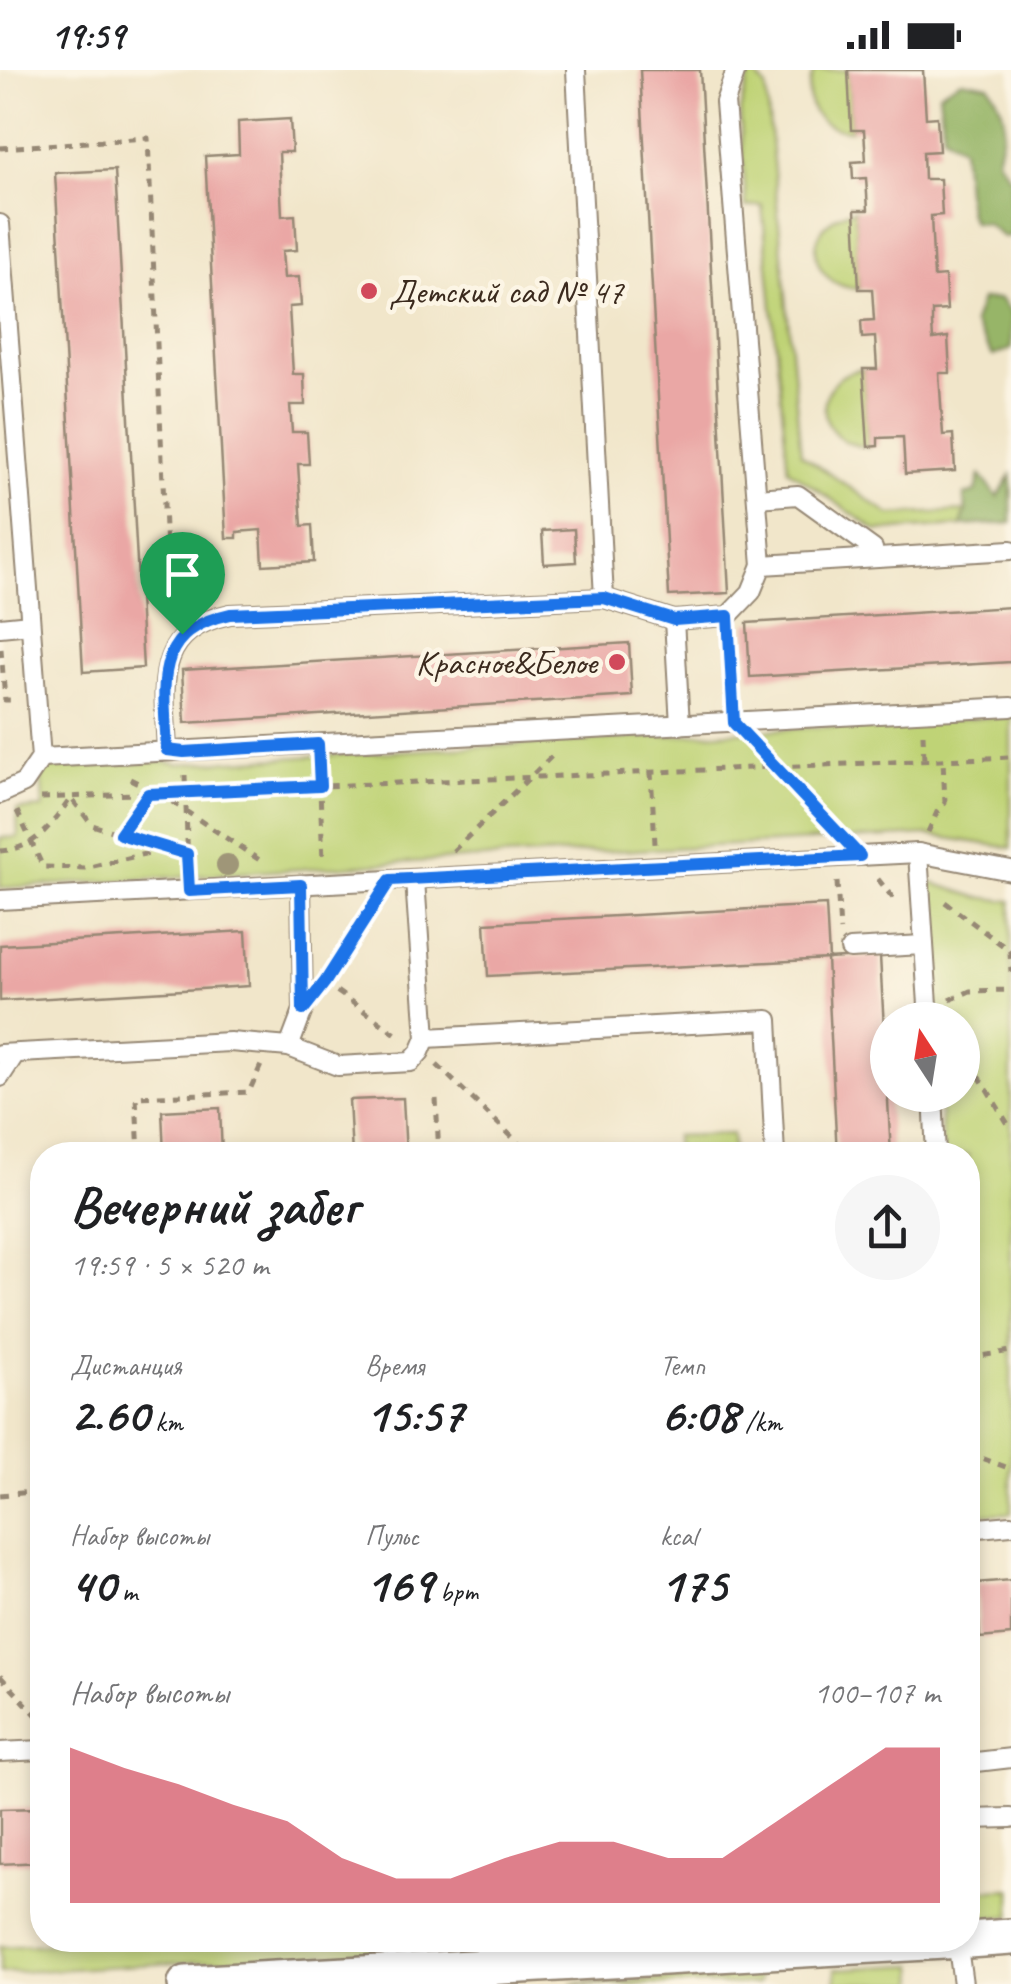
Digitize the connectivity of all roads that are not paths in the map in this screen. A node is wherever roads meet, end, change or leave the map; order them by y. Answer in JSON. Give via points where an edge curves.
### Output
{"nodes":[{"id":1,"x":576,"y":70,"type":"edge"},
{"id":2,"x":736,"y":70,"type":"edge"},
{"id":3,"x":0,"y":224,"type":"edge"},
{"id":4,"x":757,"y":498,"type":"junction"},
{"id":5,"x":22,"y":521,"type":"junction"},
{"id":6,"x":0,"y":523,"type":"edge"},
{"id":7,"x":1011,"y":550,"type":"edge"},
{"id":8,"x":871,"y":558,"type":"junction"},
{"id":9,"x":762,"y":565,"type":"junction"},
{"id":10,"x":604,"y":598,"type":"junction"},
{"id":11,"x":674,"y":620,"type":"junction"},
{"id":12,"x":30,"y":624,"type":"junction"},
{"id":13,"x":0,"y":627,"type":"edge"},
{"id":14,"x":1011,"y":706,"type":"edge"},
{"id":15,"x":680,"y":726,"type":"junction"},
{"id":16,"x":167,"y":750,"type":"junction"},
{"id":17,"x":40,"y":758,"type":"junction"},
{"id":18,"x":10,"y":789,"type":"edge"},
{"id":19,"x":918,"y":853,"type":"junction"},
{"id":20,"x":1011,"y":871,"type":"edge"},
{"id":21,"x":415,"y":880,"type":"junction"},
{"id":22,"x":301,"y":885,"type":"junction"},
{"id":23,"x":0,"y":900,"type":"edge"},
{"id":24,"x":923,"y":940,"type":"junction"},
{"id":25,"x":845,"y":945,"type":"road end"},
{"id":26,"x":931,"y":1002,"type":"edge"},
{"id":27,"x":423,"y":1045,"type":"junction"},
{"id":28,"x":289,"y":1048,"type":"junction"},
{"id":29,"x":8,"y":1054,"type":"edge"},
{"id":30,"x":0,"y":1077,"type":"edge"},
{"id":31,"x":934,"y":1112,"type":"edge"},
{"id":32,"x":774,"y":1142,"type":"edge"},
{"id":33,"x":935,"y":1142,"type":"edge"},
{"id":34,"x":1011,"y":1525,"type":"edge"},
{"id":35,"x":980,"y":1528,"type":"edge"},
{"id":36,"x":30,"y":1751,"type":"edge"},
{"id":37,"x":0,"y":1752,"type":"edge"},
{"id":38,"x":1011,"y":1758,"type":"edge"},
{"id":39,"x":980,"y":1762,"type":"edge"},
{"id":40,"x":1011,"y":1818,"type":"edge"},
{"id":41,"x":980,"y":1819,"type":"edge"},
{"id":42,"x":1011,"y":1937,"type":"edge"},
{"id":43,"x":980,"y":1939,"type":"edge"},
{"id":44,"x":633,"y":1952,"type":"edge"},
{"id":45,"x":962,"y":1952,"type":"edge"},
{"id":46,"x":539,"y":1974,"type":"edge"},
{"id":47,"x":186,"y":1984,"type":"edge"},
{"id":48,"x":963,"y":1984,"type":"edge"}],
"edges":[{"from":1,"to":10,"type":"lane"},
{"from":2,"to":4,"type":"lane","via":[[725,102]]},
{"from":3,"to":5,"type":"lane"},
{"from":4,"to":8,"type":"lane","via":[[798,495],[874,549]]},
{"from":4,"to":9,"type":"lane"},
{"from":5,"to":6,"type":"lane"},
{"from":5,"to":12,"type":"lane"},
{"from":7,"to":8,"type":"lane"},
{"from":8,"to":9,"type":"lane"},
{"from":9,"to":11,"type":"lane","via":[[751,592],[728,616]]},
{"from":10,"to":11,"type":"lane"},
{"from":10,"to":16,"type":"lane","via":[[206,620],[182,634],[168,657]]},
{"from":11,"to":15,"type":"lane"},
{"from":12,"to":13,"type":"lane"},
{"from":12,"to":17,"type":"lane"},
{"from":14,"to":15,"type":"lane"},
{"from":15,"to":16,"type":"lane"},
{"from":16,"to":17,"type":"lane"},
{"from":17,"to":18,"type":"lane"},
{"from":19,"to":20,"type":"lane"},
{"from":19,"to":21,"type":"lane"},
{"from":19,"to":24,"type":"lane"},
{"from":21,"to":22,"type":"lane"},
{"from":21,"to":27,"type":"lane"},
{"from":22,"to":23,"type":"lane"},
{"from":22,"to":28,"type":"lane","via":[[303,1010]]},
{"from":24,"to":25,"type":"lane"},
{"from":24,"to":26,"type":"lane"},
{"from":27,"to":28,"type":"lane","via":[[411,1062],[338,1066]]},
{"from":27,"to":32,"type":"lane","via":[[768,1020]]},
{"from":28,"to":29,"type":"lane","via":[[230,1042]]},
{"from":29,"to":30,"type":"lane"},
{"from":31,"to":33,"type":"lane"},
{"from":34,"to":35,"type":"lane"},
{"from":36,"to":37,"type":"lane"},
{"from":38,"to":39,"type":"lane"},
{"from":40,"to":41,"type":"lane"},
{"from":42,"to":43,"type":"street"},
{"from":44,"to":46,"type":"street"},
{"from":45,"to":48,"type":"lane"},
{"from":46,"to":47,"type":"street"}]}
